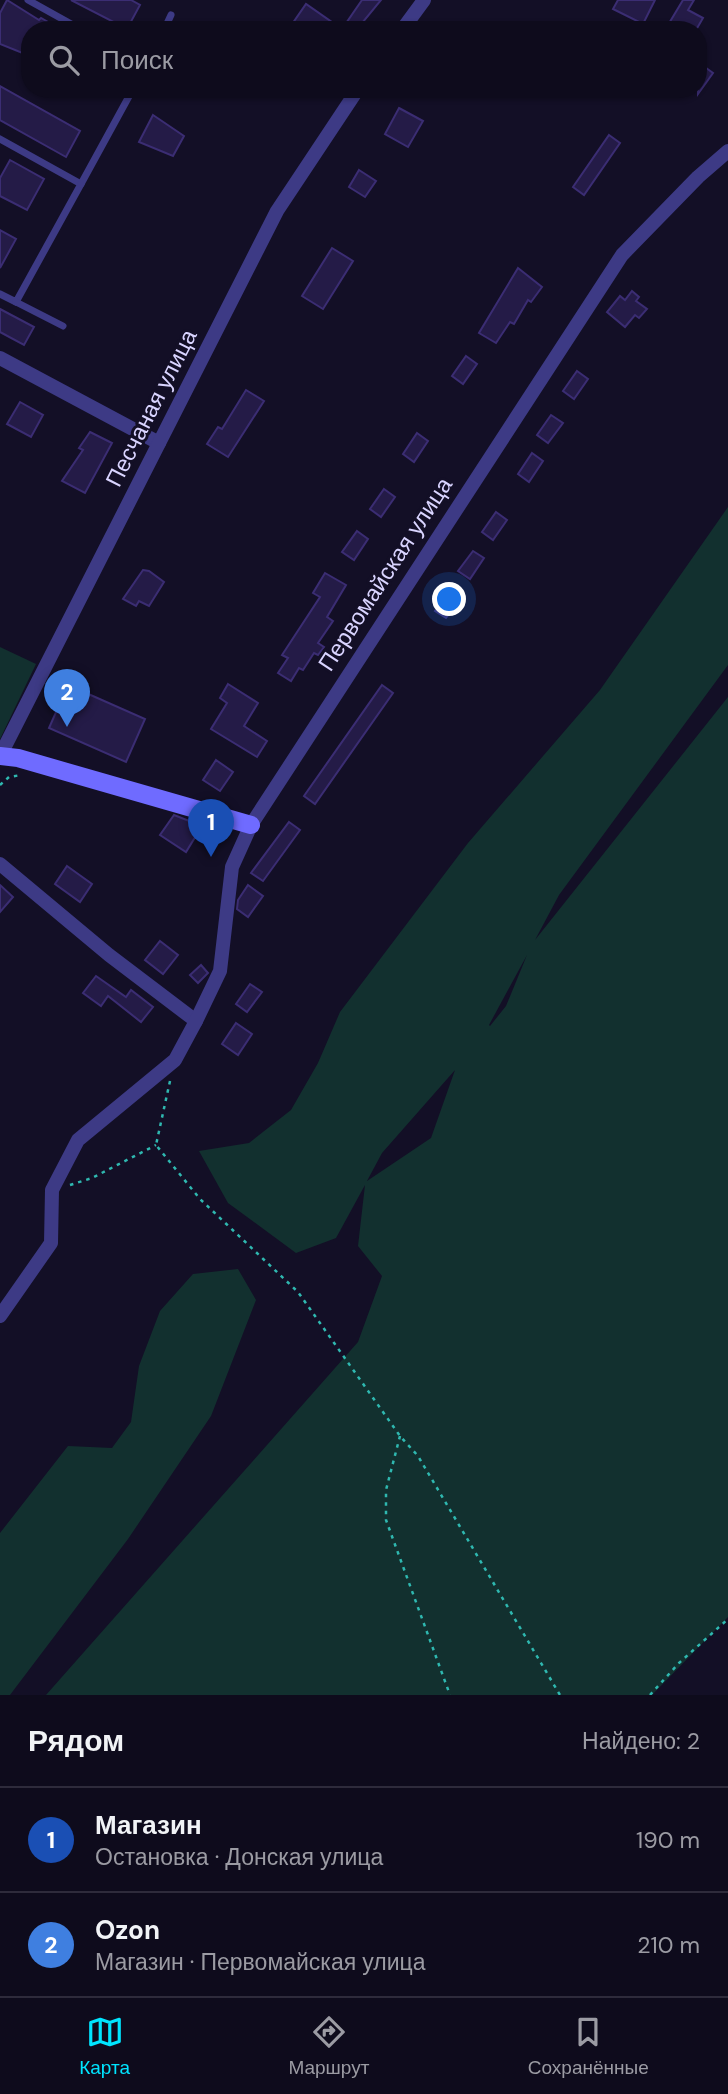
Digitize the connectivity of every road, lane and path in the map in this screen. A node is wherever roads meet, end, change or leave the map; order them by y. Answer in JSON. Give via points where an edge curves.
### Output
{"nodes":[{"id":1,"x":28,"y":0,"type":"edge"},
{"id":2,"x":424,"y":0,"type":"edge"},
{"id":3,"x":171,"y":15,"type":"dead end"},
{"id":4,"x":66,"y":21,"type":"edge"},
{"id":5,"x":168,"y":21,"type":"edge"},
{"id":6,"x":409,"y":21,"type":"edge"},
{"id":7,"x":128,"y":98,"type":"edge"},
{"id":8,"x":352,"y":98,"type":"edge"},
{"id":9,"x":0,"y":139,"type":"edge"},
{"id":10,"x":728,"y":152,"type":"edge"},
{"id":11,"x":82,"y":184,"type":"junction"},
{"id":12,"x":0,"y":294,"type":"edge"},
{"id":13,"x":16,"y":302,"type":"junction"},
{"id":14,"x":63,"y":326,"type":"dead end"},
{"id":15,"x":0,"y":358,"type":"edge"},
{"id":16,"x":159,"y":443,"type":"junction"},
{"id":17,"x":0,"y":756,"type":"edge"},
{"id":18,"x":251,"y":825,"type":"junction"},
{"id":19,"x":0,"y":864,"type":"edge"},
{"id":20,"x":196,"y":1021,"type":"junction"},
{"id":21,"x":175,"y":1060,"type":"junction"},
{"id":22,"x":156,"y":1145,"type":"junction"},
{"id":23,"x":52,"y":1191,"type":"junction"},
{"id":24,"x":0,"y":1316,"type":"edge"},
{"id":25,"x":400,"y":1436,"type":"junction"},
{"id":26,"x":728,"y":1619,"type":"edge"},
{"id":27,"x":450,"y":1695,"type":"edge"},
{"id":28,"x":560,"y":1695,"type":"edge"},
{"id":29,"x":650,"y":1695,"type":"edge"}],
"edges":[{"from":1,"to":4,"type":"lane"},
{"from":2,"to":6,"type":"street"},
{"from":3,"to":5,"type":"lane"},
{"from":7,"to":11,"type":"lane"},
{"from":8,"to":16,"type":"street","name":"Песчаная улица","via":[[277,211]]},
{"from":9,"to":11,"type":"lane"},
{"from":10,"to":18,"type":"street","name":"Первомайская улица","via":[[622,255]]},
{"from":11,"to":13,"type":"lane"},
{"from":12,"to":13,"type":"lane"},
{"from":13,"to":14,"type":"lane"},
{"from":15,"to":16,"type":"street"},
{"from":16,"to":17,"type":"street","name":"Песчаная улица"},
{"from":17,"to":18,"type":"street"},
{"from":18,"to":20,"type":"street","name":"Первомайская улица","via":[[232,867],[220,971]]},
{"from":19,"to":20,"type":"street"},
{"from":20,"to":21,"type":"street","name":"Первомайская улица"},
{"from":21,"to":22,"type":"path"},
{"from":21,"to":23,"type":"street","via":[[78,1140]]},
{"from":22,"to":23,"type":"path","via":[[92,1178]]},
{"from":22,"to":25,"type":"path","via":[[200,1199],[298,1292]]},
{"from":23,"to":24,"type":"street","via":[[51,1243]]},
{"from":25,"to":27,"type":"path","via":[[386,1490],[386,1520]]},
{"from":25,"to":28,"type":"path","via":[[418,1456]]},
{"from":26,"to":29,"type":"path"}]}
